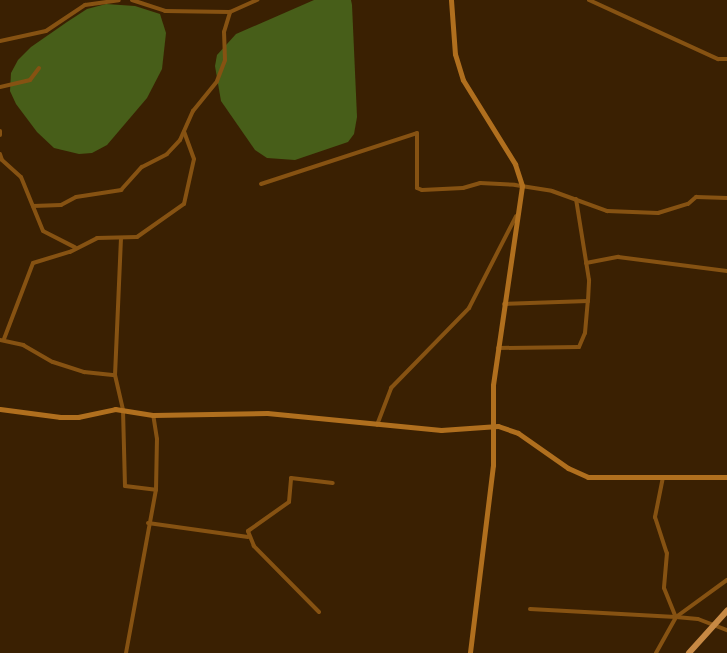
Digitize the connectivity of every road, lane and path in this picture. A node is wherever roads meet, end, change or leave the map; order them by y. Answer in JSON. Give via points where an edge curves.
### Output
{"nodes":[{"id":1,"x":120,"y":0,"type":"edge"},
{"id":2,"x":132,"y":0,"type":"edge"},
{"id":3,"x":257,"y":0,"type":"edge"},
{"id":4,"x":451,"y":0,"type":"edge"},
{"id":5,"x":589,"y":0,"type":"edge"},
{"id":6,"x":230,"y":12,"type":"junction"},
{"id":7,"x":0,"y":41,"type":"edge"},
{"id":8,"x":727,"y":59,"type":"edge"},
{"id":9,"x":39,"y":68,"type":"dead end"},
{"id":10,"x":0,"y":88,"type":"edge"},
{"id":11,"x":184,"y":132,"type":"junction"},
{"id":12,"x":0,"y":154,"type":"edge"},
{"id":13,"x":261,"y":184,"type":"dead end"},
{"id":14,"x":522,"y":186,"type":"junction"},
{"id":15,"x":727,"y":198,"type":"edge"},
{"id":16,"x":576,"y":199,"type":"junction"},
{"id":17,"x":33,"y":206,"type":"junction"},
{"id":18,"x":520,"y":208,"type":"junction"},
{"id":19,"x":121,"y":238,"type":"junction"},
{"id":20,"x":75,"y":247,"type":"junction"},
{"id":21,"x":586,"y":263,"type":"junction"},
{"id":22,"x":727,"y":271,"type":"edge"},
{"id":23,"x":588,"y":301,"type":"junction"},
{"id":24,"x":504,"y":304,"type":"junction"},
{"id":25,"x":2,"y":340,"type":"edge"},
{"id":26,"x":498,"y":348,"type":"junction"},
{"id":27,"x":114,"y":375,"type":"junction"},
{"id":28,"x":0,"y":408,"type":"edge"},
{"id":29,"x":123,"y":410,"type":"junction"},
{"id":30,"x":152,"y":415,"type":"junction"},
{"id":31,"x":377,"y":425,"type":"junction"},
{"id":32,"x":494,"y":425,"type":"junction"},
{"id":33,"x":663,"y":477,"type":"junction"},
{"id":34,"x":727,"y":477,"type":"edge"},
{"id":35,"x":333,"y":483,"type":"dead end"},
{"id":36,"x":156,"y":490,"type":"junction"},
{"id":37,"x":148,"y":523,"type":"junction"},
{"id":38,"x":248,"y":537,"type":"junction"},
{"id":39,"x":727,"y":580,"type":"edge"},
{"id":40,"x":530,"y":609,"type":"dead end"},
{"id":41,"x":727,"y":611,"type":"edge"},
{"id":42,"x":319,"y":612,"type":"dead end"},
{"id":43,"x":676,"y":617,"type":"junction"},
{"id":44,"x":714,"y":624,"type":"junction"},
{"id":45,"x":727,"y":630,"type":"edge"},
{"id":46,"x":126,"y":653,"type":"edge"},
{"id":47,"x":470,"y":653,"type":"edge"},
{"id":48,"x":656,"y":653,"type":"edge"},
{"id":49,"x":689,"y":653,"type":"edge"}],
"edges":[{"from":1,"to":7,"type":"street","via":[[85,5],[46,32]]},
{"from":2,"to":6,"type":"street","via":[[165,11]]},
{"from":3,"to":6,"type":"street"},
{"from":4,"to":14,"type":"street","via":[[455,54],[463,80],[515,164]]},
{"from":5,"to":8,"type":"street","via":[[718,59]]},
{"from":6,"to":11,"type":"street","via":[[224,32],[223,66],[217,81],[193,111]]},
{"from":9,"to":10,"type":"street","via":[[30,80]]},
{"from":11,"to":17,"type":"street","via":[[167,154],[142,166],[123,189],[78,196],[61,205]]},
{"from":11,"to":19,"type":"street","via":[[194,159],[184,204],[136,237]]},
{"from":12,"to":17,"type":"street","via":[[2,160],[21,177]]},
{"from":13,"to":14,"type":"street","via":[[417,133],[420,190],[463,188],[480,183]]},
{"from":14,"to":16,"type":"street"},
{"from":14,"to":18,"type":"street"},
{"from":15,"to":16,"type":"street","via":[[696,197],[688,204],[658,213],[608,211]]},
{"from":16,"to":21,"type":"street"},
{"from":17,"to":20,"type":"street","via":[[43,231]]},
{"from":18,"to":24,"type":"street"},
{"from":18,"to":31,"type":"street","via":[[469,308],[391,388]]},
{"from":19,"to":20,"type":"street","via":[[97,238]]},
{"from":19,"to":27,"type":"street","via":[[119,337]]},
{"from":20,"to":25,"type":"street","via":[[70,252],[31,264]]},
{"from":21,"to":22,"type":"street","via":[[618,257]]},
{"from":21,"to":23,"type":"street"},
{"from":23,"to":24,"type":"street"},
{"from":23,"to":26,"type":"street","via":[[585,333],[579,347]]},
{"from":24,"to":26,"type":"street"},
{"from":25,"to":27,"type":"street","via":[[69,367]]},
{"from":26,"to":32,"type":"street"},
{"from":27,"to":29,"type":"street"},
{"from":28,"to":29,"type":"street","via":[[60,417]]},
{"from":29,"to":30,"type":"street"},
{"from":29,"to":36,"type":"street","via":[[125,486]]},
{"from":30,"to":31,"type":"street","via":[[267,414]]},
{"from":30,"to":36,"type":"street","via":[[157,439]]},
{"from":31,"to":32,"type":"street","via":[[441,430]]},
{"from":32,"to":33,"type":"street","via":[[518,432],[580,475]]},
{"from":32,"to":47,"type":"street","via":[[493,465]]},
{"from":33,"to":34,"type":"street"},
{"from":33,"to":43,"type":"street","via":[[655,517],[667,553],[664,588]]},
{"from":35,"to":38,"type":"street","via":[[291,478],[289,502],[248,531]]},
{"from":36,"to":37,"type":"street"},
{"from":37,"to":38,"type":"street"},
{"from":37,"to":46,"type":"street"},
{"from":38,"to":42,"type":"street"},
{"from":39,"to":43,"type":"street"},
{"from":40,"to":43,"type":"street"},
{"from":41,"to":44,"type":"main road"},
{"from":43,"to":44,"type":"street"},
{"from":43,"to":48,"type":"street"},
{"from":44,"to":45,"type":"street"},
{"from":44,"to":49,"type":"main road"}]}
